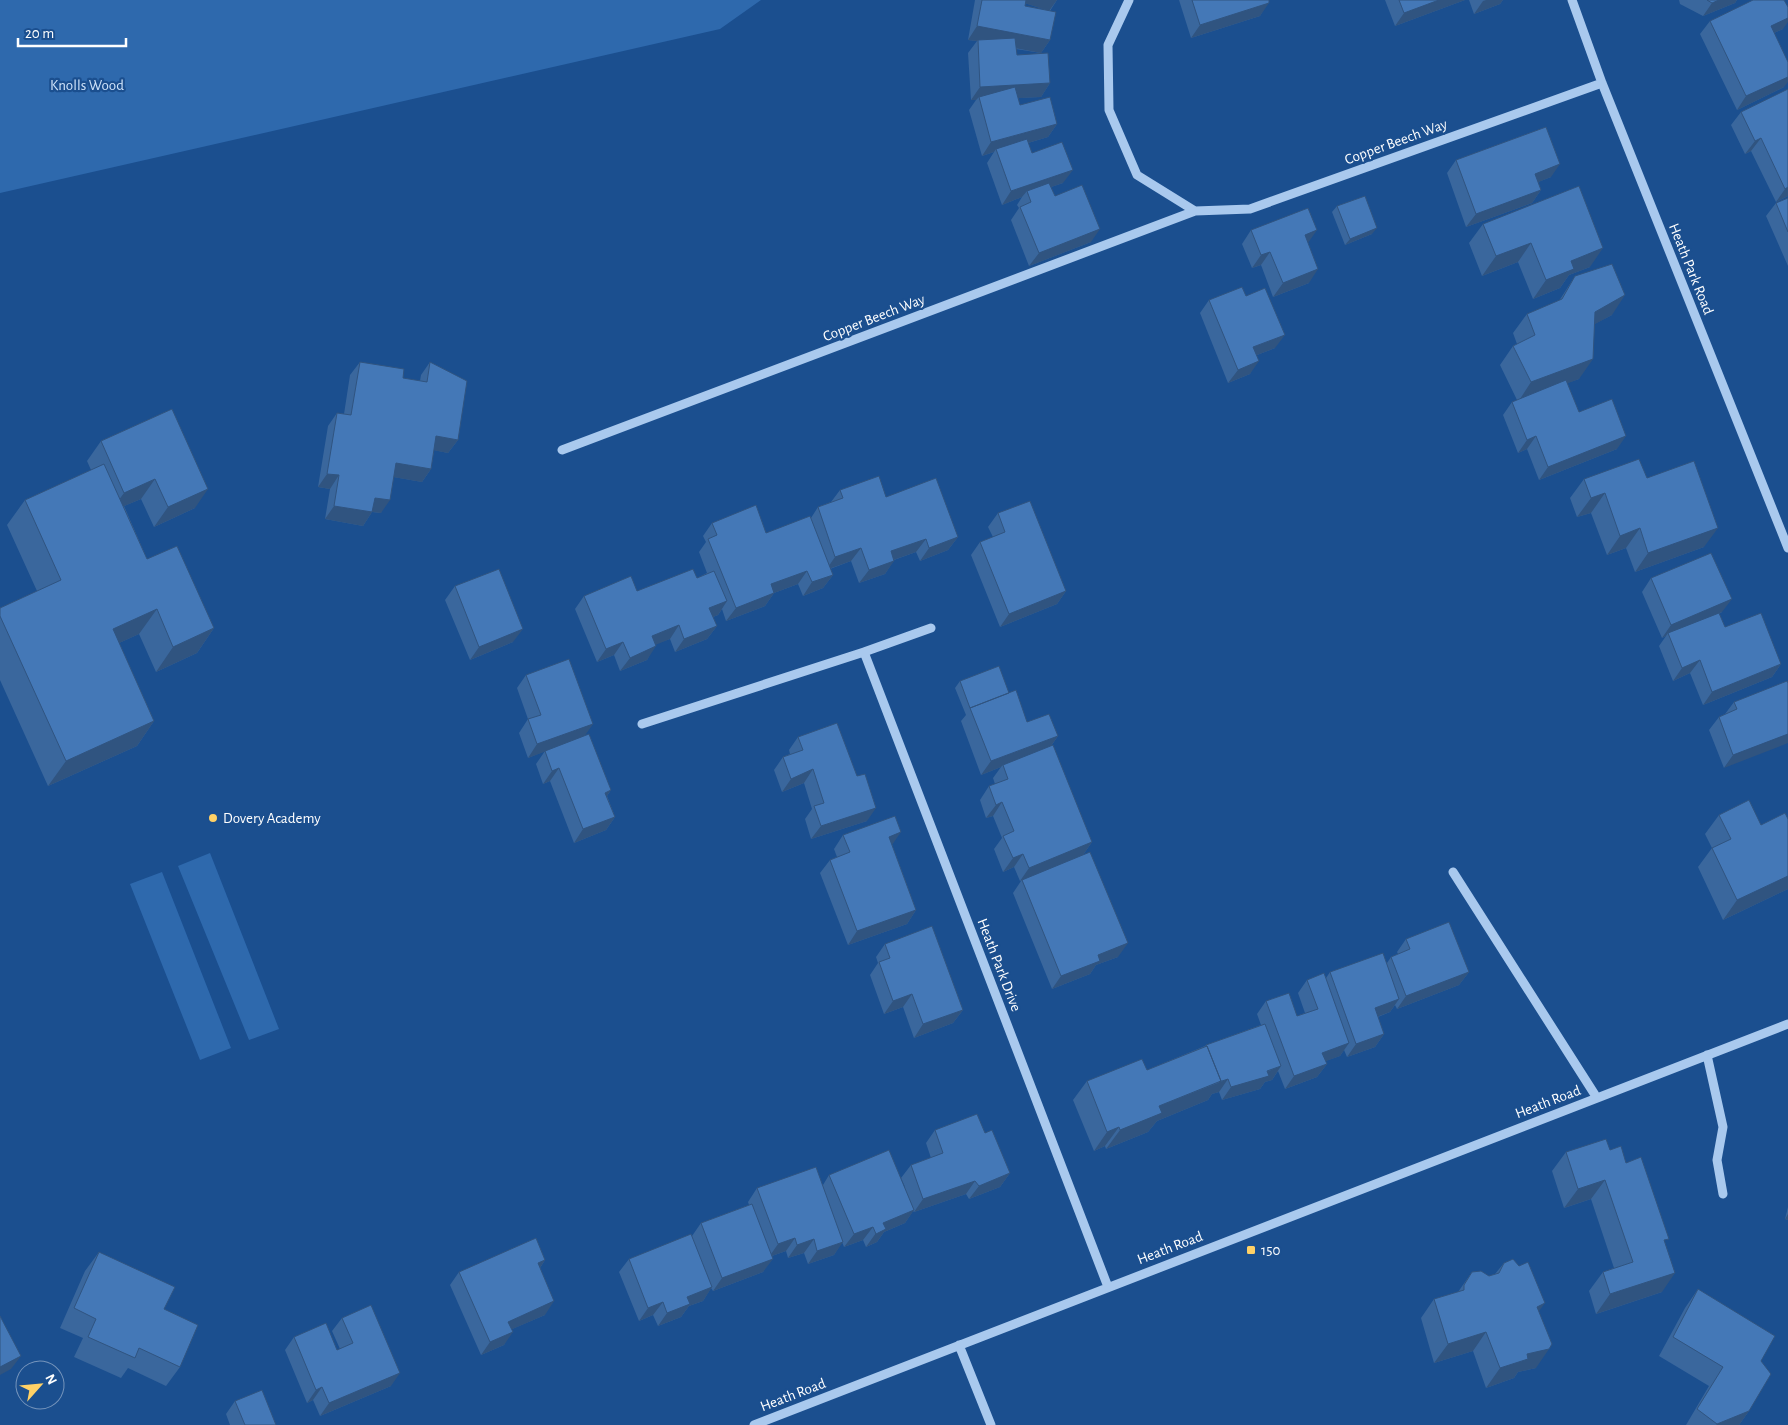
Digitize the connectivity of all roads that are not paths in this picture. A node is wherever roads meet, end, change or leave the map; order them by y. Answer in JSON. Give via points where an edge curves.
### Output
{"nodes":[{"id":1,"x":1129,"y":0,"type":"edge"},
{"id":2,"x":1572,"y":0,"type":"edge"},
{"id":3,"x":1602,"y":83,"type":"junction"},
{"id":4,"x":1195,"y":211,"type":"junction"},
{"id":5,"x":562,"y":450,"type":"dead end"},
{"id":6,"x":1788,"y":548,"type":"edge"},
{"id":7,"x":932,"y":628,"type":"dead end"},
{"id":8,"x":864,"y":652,"type":"junction"},
{"id":9,"x":642,"y":724,"type":"dead end"},
{"id":10,"x":1453,"y":872,"type":"dead end"},
{"id":11,"x":1788,"y":1024,"type":"edge"},
{"id":12,"x":1707,"y":1055,"type":"junction"},
{"id":13,"x":1597,"y":1098,"type":"junction"},
{"id":14,"x":1723,"y":1194,"type":"dead end"},
{"id":15,"x":1108,"y":1287,"type":"junction"},
{"id":16,"x":958,"y":1345,"type":"junction"},
{"id":17,"x":754,"y":1425,"type":"edge"},
{"id":18,"x":991,"y":1425,"type":"edge"}],
"edges":[{"from":1,"to":4,"type":"street","via":[[1108,45],[1109,110],[1137,174]]},
{"from":2,"to":3,"type":"street","name":"Heath Park Road"},
{"from":3,"to":4,"type":"street","name":"Copper Beech Way","via":[[1250,209]]},
{"from":3,"to":6,"type":"street","name":"Heath Park Road"},
{"from":4,"to":5,"type":"street","name":"Copper Beech Way"},
{"from":7,"to":8,"type":"street"},
{"from":8,"to":9,"type":"street"},
{"from":8,"to":15,"type":"street","name":"Heath Park Drive"},
{"from":10,"to":13,"type":"street","name":"Heath Road"},
{"from":11,"to":12,"type":"street","name":"Heath Road"},
{"from":12,"to":13,"type":"street","name":"Heath Road"},
{"from":12,"to":14,"type":"street","via":[[1723,1127],[1718,1160]]},
{"from":13,"to":15,"type":"street","name":"Heath Road"},
{"from":15,"to":16,"type":"street","name":"Heath Road"},
{"from":16,"to":17,"type":"street","name":"Heath Road"},
{"from":16,"to":18,"type":"street"}]}
